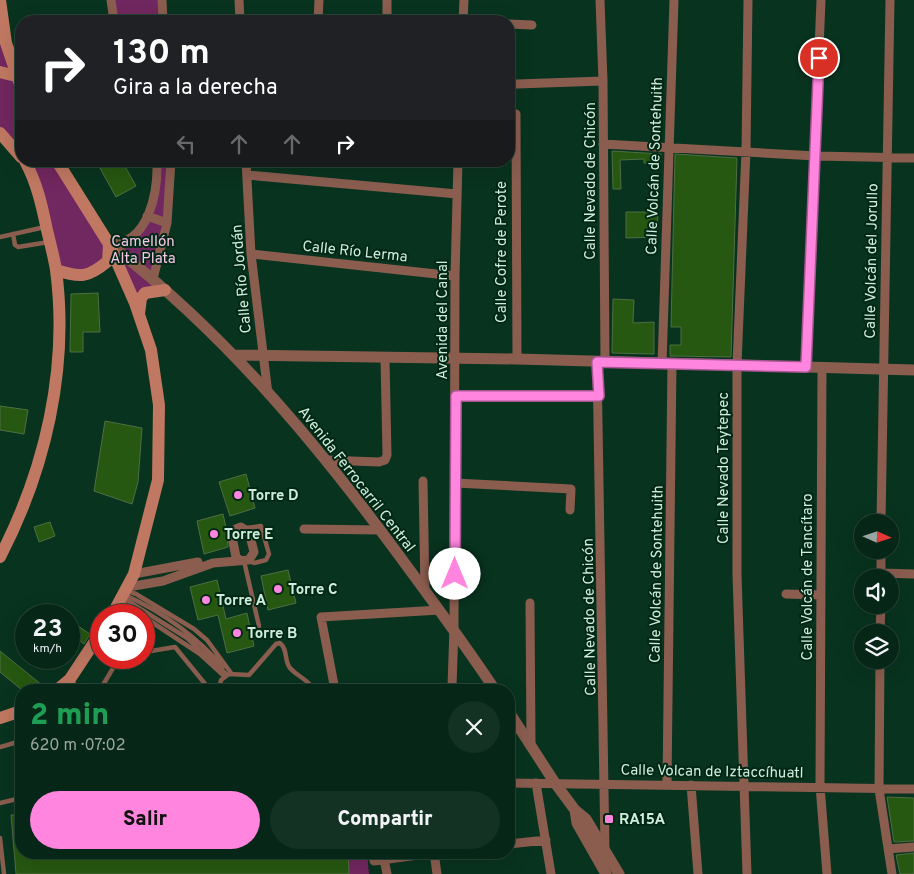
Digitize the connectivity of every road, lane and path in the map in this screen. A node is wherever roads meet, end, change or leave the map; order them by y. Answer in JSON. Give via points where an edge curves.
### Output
{"nodes":[{"id":1,"x":0,"y":0,"type":"edge"},
{"id":2,"x":111,"y":0,"type":"edge"},
{"id":3,"x":162,"y":0,"type":"edge"},
{"id":4,"x":239,"y":0,"type":"edge"},
{"id":5,"x":319,"y":0,"type":"edge"},
{"id":6,"x":388,"y":0,"type":"edge"},
{"id":7,"x":464,"y":0,"type":"edge"},
{"id":8,"x":600,"y":0,"type":"edge"},
{"id":9,"x":674,"y":0,"type":"edge"},
{"id":10,"x":748,"y":0,"type":"edge"},
{"id":11,"x":821,"y":0,"type":"edge"},
{"id":12,"x":890,"y":0,"type":"edge"},
{"id":13,"x":113,"y":15,"type":"edge"},
{"id":14,"x":163,"y":15,"type":"edge"},
{"id":15,"x":240,"y":15,"type":"edge"},
{"id":16,"x":318,"y":15,"type":"edge"},
{"id":17,"x":387,"y":15,"type":"edge"},
{"id":18,"x":463,"y":15,"type":"edge"},
{"id":19,"x":515,"y":24,"type":"edge"},
{"id":20,"x":532,"y":25,"type":"dead end"},
{"id":21,"x":15,"y":70,"type":"edge"},
{"id":22,"x":0,"y":72,"type":"edge"},
{"id":23,"x":15,"y":80,"type":"edge"},
{"id":24,"x":603,"y":82,"type":"junction"},
{"id":25,"x":518,"y":84,"type":"dead end"},
{"id":26,"x":516,"y":114,"type":"dead end"},
{"id":27,"x":0,"y":133,"type":"edge"},
{"id":28,"x":603,"y":144,"type":"junction"},
{"id":29,"x":668,"y":146,"type":"junction"},
{"id":30,"x":15,"y":150,"type":"edge"},
{"id":31,"x":746,"y":151,"type":"junction"},
{"id":32,"x":816,"y":156,"type":"junction"},
{"id":33,"x":886,"y":157,"type":"junction"},
{"id":34,"x":914,"y":158,"type":"edge"},
{"id":35,"x":28,"y":167,"type":"edge"},
{"id":36,"x":61,"y":167,"type":"edge"},
{"id":37,"x":157,"y":167,"type":"edge"},
{"id":38,"x":171,"y":167,"type":"edge"},
{"id":39,"x":246,"y":167,"type":"edge"},
{"id":40,"x":458,"y":167,"type":"edge"},
{"id":41,"x":247,"y":176,"type":"junction"},
{"id":42,"x":456,"y":194,"type":"junction"},
{"id":43,"x":147,"y":216,"type":"junction"},
{"id":44,"x":166,"y":223,"type":"junction"},
{"id":45,"x":46,"y":227,"type":"junction"},
{"id":46,"x":13,"y":234,"type":"junction"},
{"id":47,"x":0,"y":237,"type":"edge"},
{"id":48,"x":50,"y":242,"type":"junction"},
{"id":49,"x":109,"y":244,"type":"junction"},
{"id":50,"x":251,"y":254,"type":"junction"},
{"id":51,"x":56,"y":270,"type":"junction"},
{"id":52,"x":455,"y":276,"type":"junction"},
{"id":53,"x":153,"y":279,"type":"junction"},
{"id":54,"x":165,"y":290,"type":"junction"},
{"id":55,"x":139,"y":314,"type":"junction"},
{"id":56,"x":233,"y":355,"type":"junction"},
{"id":57,"x":262,"y":355,"type":"junction"},
{"id":58,"x":385,"y":359,"type":"junction"},
{"id":59,"x":455,"y":359,"type":"junction"},
{"id":60,"x":517,"y":359,"type":"junction"},
{"id":61,"x":601,"y":362,"type":"junction"},
{"id":62,"x":667,"y":364,"type":"junction"},
{"id":63,"x":737,"y":364,"type":"junction"},
{"id":64,"x":806,"y":367,"type":"junction"},
{"id":65,"x":822,"y":368,"type":"junction"},
{"id":66,"x":882,"y":369,"type":"junction"},
{"id":67,"x":914,"y":370,"type":"edge"},
{"id":68,"x":268,"y":394,"type":"junction"},
{"id":69,"x":456,"y":396,"type":"junction"},
{"id":70,"x":599,"y":396,"type":"junction"},
{"id":71,"x":326,"y":460,"type":"junction"},
{"id":72,"x":423,"y":481,"type":"dead end"},
{"id":73,"x":455,"y":483,"type":"junction"},
{"id":74,"x":570,"y":510,"type":"dead end"},
{"id":75,"x":881,"y":514,"type":"edge"},
{"id":76,"x":246,"y":528,"type":"junction"},
{"id":77,"x":304,"y":529,"type":"dead end"},
{"id":78,"x":380,"y":530,"type":"junction"},
{"id":79,"x":4,"y":537,"type":"edge"},
{"id":80,"x":0,"y":557,"type":"edge"},
{"id":81,"x":242,"y":559,"type":"junction"},
{"id":82,"x":134,"y":574,"type":"junction"},
{"id":83,"x":899,"y":574,"type":"edge"},
{"id":84,"x":914,"y":574,"type":"edge"},
{"id":85,"x":425,"y":591,"type":"junction"},
{"id":86,"x":124,"y":594,"type":"junction"},
{"id":87,"x":786,"y":594,"type":"dead end"},
{"id":88,"x":821,"y":595,"type":"junction"},
{"id":89,"x":530,"y":603,"type":"dead end"},
{"id":90,"x":118,"y":604,"type":"edge"},
{"id":91,"x":132,"y":604,"type":"edge"},
{"id":92,"x":440,"y":610,"type":"junction"},
{"id":93,"x":155,"y":624,"type":"edge"},
{"id":94,"x":259,"y":626,"type":"dead end"},
{"id":95,"x":454,"y":628,"type":"junction"},
{"id":96,"x":90,"y":648,"type":"edge"},
{"id":97,"x":155,"y":650,"type":"edge"},
{"id":98,"x":112,"y":669,"type":"edge"},
{"id":99,"x":880,"y":669,"type":"edge"},
{"id":100,"x":228,"y":675,"type":"junction"},
{"id":101,"x":65,"y":684,"type":"edge"},
{"id":102,"x":104,"y":684,"type":"edge"},
{"id":103,"x":205,"y":684,"type":"edge"},
{"id":104,"x":220,"y":684,"type":"edge"},
{"id":105,"x":310,"y":684,"type":"edge"},
{"id":106,"x":334,"y":684,"type":"edge"},
{"id":107,"x":452,"y":684,"type":"edge"},
{"id":108,"x":490,"y":684,"type":"edge"},
{"id":109,"x":15,"y":713,"type":"edge"},
{"id":110,"x":0,"y":718,"type":"edge"},
{"id":111,"x":515,"y":721,"type":"edge"},
{"id":112,"x":15,"y":743,"type":"edge"},
{"id":113,"x":531,"y":746,"type":"junction"},
{"id":114,"x":0,"y":747,"type":"edge"},
{"id":115,"x":515,"y":782,"type":"edge"},
{"id":116,"x":536,"y":783,"type":"junction"},
{"id":117,"x":555,"y":783,"type":"junction"},
{"id":118,"x":603,"y":783,"type":"junction"},
{"id":119,"x":667,"y":784,"type":"junction"},
{"id":120,"x":691,"y":786,"type":"junction"},
{"id":121,"x":743,"y":786,"type":"junction"},
{"id":122,"x":820,"y":786,"type":"junction"},
{"id":123,"x":879,"y":788,"type":"junction"},
{"id":124,"x":914,"y":789,"type":"edge"},
{"id":125,"x":15,"y":799,"type":"edge"},
{"id":126,"x":0,"y":803,"type":"edge"},
{"id":127,"x":575,"y":810,"type":"junction"},
{"id":128,"x":0,"y":838,"type":"edge"},
{"id":129,"x":546,"y":840,"type":"junction"},
{"id":130,"x":515,"y":843,"type":"edge"},
{"id":131,"x":914,"y":847,"type":"edge"},
{"id":132,"x":888,"y":849,"type":"junction"},
{"id":133,"x":605,"y":851,"type":"junction"},
{"id":134,"x":1,"y":853,"type":"edge"},
{"id":135,"x":384,"y":859,"type":"joint"},
{"id":136,"x":436,"y":859,"type":"edge"},
{"id":137,"x":1,"y":860,"type":"edge"},
{"id":138,"x":374,"y":860,"type":"dead end"},
{"id":139,"x":1,"y":868,"type":"edge"},
{"id":140,"x":606,"y":873,"type":"edge"},
{"id":141,"x":4,"y":874,"type":"edge"},
{"id":142,"x":387,"y":874,"type":"edge"},
{"id":143,"x":437,"y":874,"type":"edge"},
{"id":144,"x":551,"y":874,"type":"edge"},
{"id":145,"x":618,"y":874,"type":"edge"},
{"id":146,"x":698,"y":874,"type":"edge"},
{"id":147,"x":747,"y":874,"type":"edge"},
{"id":148,"x":827,"y":874,"type":"edge"},
{"id":149,"x":892,"y":874,"type":"edge"}],
"edges":[{"from":1,"to":21,"type":"main road","via":[[6,42]]},
{"from":2,"to":13,"type":"street"},
{"from":3,"to":14,"type":"street"},
{"from":4,"to":15,"type":"street"},
{"from":5,"to":16,"type":"street"},
{"from":6,"to":17,"type":"street"},
{"from":7,"to":18,"type":"street"},
{"from":8,"to":24,"type":"street","name":"Calle Nevado de Chicón"},
{"from":9,"to":29,"type":"street","name":"Calle Volcán de Sontehuith"},
{"from":10,"to":31,"type":"street","name":"Calle Nevado Teytepec"},
{"from":11,"to":32,"type":"street"},
{"from":12,"to":33,"type":"street","name":"Calle Volcán del Jorullo"},
{"from":19,"to":20,"type":"street"},
{"from":22,"to":23,"type":"main road"},
{"from":24,"to":25,"type":"street"},
{"from":24,"to":28,"type":"street","name":"Calle Nevado de Chicón"},
{"from":26,"to":60,"type":"street","name":"Calle Cofre de Perote"},
{"from":27,"to":30,"type":"main road"},
{"from":28,"to":29,"type":"street"},
{"from":28,"to":61,"type":"street","name":"Calle Nevado de Chicón"},
{"from":29,"to":31,"type":"street"},
{"from":29,"to":62,"type":"street","name":"Calle Volcán de Sontehuith"},
{"from":31,"to":32,"type":"street"},
{"from":31,"to":63,"type":"street","name":"Calle Nevado Teytepec"},
{"from":32,"to":33,"type":"street"},
{"from":32,"to":64,"type":"street"},
{"from":33,"to":34,"type":"street"},
{"from":33,"to":66,"type":"street","name":"Calle Volcán del Jorullo"},
{"from":35,"to":45,"type":"main road"},
{"from":36,"to":49,"type":"main road"},
{"from":37,"to":43,"type":"street","via":[[155,196]]},
{"from":38,"to":44,"type":"street"},
{"from":39,"to":41,"type":"street","name":"Calle Río Jordán"},
{"from":40,"to":42,"type":"street","name":"Avenida del Canal"},
{"from":41,"to":42,"type":"street"},
{"from":41,"to":50,"type":"street","name":"Calle Río Jordán"},
{"from":42,"to":52,"type":"street","name":"Avenida del Canal"},
{"from":43,"to":44,"type":"street"},
{"from":43,"to":49,"type":"street","via":[[131,239],[122,244]]},
{"from":44,"to":53,"type":"street"},
{"from":45,"to":46,"type":"lane"},
{"from":45,"to":48,"type":"main road"},
{"from":46,"to":47,"type":"lane"},
{"from":46,"to":48,"type":"lane","via":[[18,247]]},
{"from":48,"to":51,"type":"main road"},
{"from":49,"to":51,"type":"main road","via":[[108,260],[89,274],[70,275]]},
{"from":49,"to":53,"type":"street","name":"Avenida Ferrocarril Central"},
{"from":49,"to":55,"type":"main road"},
{"from":50,"to":52,"type":"street","name":"Calle Río Lerma"},
{"from":50,"to":57,"type":"street","name":"Calle Río Jordán"},
{"from":51,"to":79,"type":"main road","via":[[59,339],[48,433],[33,485]]},
{"from":52,"to":59,"type":"street","name":"Avenida del Canal"},
{"from":53,"to":54,"type":"street","name":"Avenida Ferrocarril Central"},
{"from":54,"to":55,"type":"main road","via":[[145,293]]},
{"from":54,"to":56,"type":"street","name":"Avenida Ferrocarril Central"},
{"from":55,"to":82,"type":"main road","via":[[151,350],[159,405],[158,480]]},
{"from":56,"to":57,"type":"street"},
{"from":56,"to":68,"type":"street","name":"Avenida Ferrocarril Central"},
{"from":57,"to":58,"type":"street"},
{"from":57,"to":68,"type":"street","name":"Calle Río Jordán"},
{"from":58,"to":59,"type":"street"},
{"from":58,"to":71,"type":"street","via":[[385,460]]},
{"from":59,"to":60,"type":"street"},
{"from":59,"to":69,"type":"street","name":"Avenida del Canal"},
{"from":60,"to":61,"type":"street"},
{"from":61,"to":62,"type":"street"},
{"from":61,"to":70,"type":"street","name":"Calle Nevado de Chicón"},
{"from":62,"to":63,"type":"street"},
{"from":62,"to":119,"type":"street","name":"Calle Volcán de Sontehuith"},
{"from":63,"to":64,"type":"street"},
{"from":63,"to":121,"type":"street","name":"Calle Nevado Teytepec","via":[[737,575]]},
{"from":64,"to":65,"type":"street"},
{"from":65,"to":66,"type":"street"},
{"from":65,"to":88,"type":"street","name":"Calle Volcán de Tancítaro"},
{"from":66,"to":67,"type":"street"},
{"from":66,"to":75,"type":"street","name":"Calle Volcán del Jorullo"},
{"from":68,"to":71,"type":"street","name":"Avenida Ferrocarril Central"},
{"from":69,"to":70,"type":"street"},
{"from":69,"to":73,"type":"street","name":"Avenida del Canal"},
{"from":70,"to":118,"type":"street","name":"Calle Nevado de Chicón"},
{"from":71,"to":78,"type":"street","name":"Avenida Ferrocarril Central"},
{"from":72,"to":85,"type":"street"},
{"from":73,"to":74,"type":"street","via":[[571,490]]},
{"from":73,"to":95,"type":"street","name":"Avenida del Canal"},
{"from":76,"to":81,"type":"street","via":[[254,552]]},
{"from":76,"to":81,"type":"street","via":[[241,527],[232,536]]},
{"from":76,"to":81,"type":"lane","via":[[261,526],[270,554],[266,560],[254,563]]},
{"from":77,"to":78,"type":"street"},
{"from":78,"to":85,"type":"street","name":"Avenida Ferrocarril Central"},
{"from":79,"to":80,"type":"main road"},
{"from":81,"to":82,"type":"street"},
{"from":81,"to":86,"type":"street","via":[[202,566]]},
{"from":81,"to":94,"type":"lane"},
{"from":82,"to":86,"type":"main road"},
{"from":83,"to":84,"type":"street"},
{"from":85,"to":92,"type":"street","name":"Avenida Ferrocarril Central"},
{"from":86,"to":90,"type":"main road"},
{"from":86,"to":91,"type":"lane"},
{"from":86,"to":100,"type":"lane","via":[[187,638]]},
{"from":86,"to":100,"type":"lane","via":[[136,594],[194,629],[207,640]]},
{"from":87,"to":88,"type":"street"},
{"from":88,"to":122,"type":"street","name":"Calle Volcán de Tancítaro"},
{"from":89,"to":113,"type":"street"},
{"from":92,"to":95,"type":"street","name":"Avenida Ferrocarril Central"},
{"from":92,"to":106,"type":"street","via":[[321,617]]},
{"from":93,"to":100,"type":"lane"},
{"from":95,"to":107,"type":"street","name":"Avenida del Canal"},
{"from":95,"to":108,"type":"street","name":"Avenida Ferrocarril Central"},
{"from":96,"to":101,"type":"main road"},
{"from":97,"to":103,"type":"lane","via":[[175,646]]},
{"from":98,"to":102,"type":"lane"},
{"from":99,"to":123,"type":"street"},
{"from":100,"to":104,"type":"lane"},
{"from":100,"to":105,"type":"lane","via":[[248,675],[280,643],[284,646],[289,667]]},
{"from":109,"to":110,"type":"main road"},
{"from":111,"to":113,"type":"street"},
{"from":112,"to":114,"type":"lane"},
{"from":113,"to":117,"type":"street"},
{"from":115,"to":116,"type":"street","name":"Calle Volcan de Iztaccíhuatl"},
{"from":116,"to":117,"type":"street","name":"Calle Volcan de Iztaccíhuatl"},
{"from":116,"to":129,"type":"street"},
{"from":117,"to":118,"type":"street","name":"Calle Volcan de Iztaccíhuatl"},
{"from":117,"to":127,"type":"street"},
{"from":118,"to":119,"type":"street","name":"Calle Volcan de Iztaccíhuatl"},
{"from":118,"to":133,"type":"street","name":"Calle Nevado de Chicón"},
{"from":119,"to":120,"type":"street","name":"Calle Volcan de Iztaccíhuatl"},
{"from":120,"to":121,"type":"street","name":"Calle Volcan de Iztaccíhuatl"},
{"from":120,"to":146,"type":"street"},
{"from":121,"to":122,"type":"street","name":"Calle Volcan de Iztaccíhuatl"},
{"from":121,"to":147,"type":"street","name":"Calle Nevado Teytepec"},
{"from":122,"to":123,"type":"street","name":"Calle Volcan de Iztaccíhuatl"},
{"from":122,"to":148,"type":"street","name":"Calle Volcán de Tancítaro"},
{"from":123,"to":124,"type":"street","name":"Calle Volcan de Iztaccíhuatl"},
{"from":123,"to":132,"type":"street"},
{"from":125,"to":126,"type":"lane"},
{"from":127,"to":133,"type":"street","via":[[586,819]]},
{"from":127,"to":140,"type":"street","via":[[578,823]]},
{"from":128,"to":134,"type":"lane"},
{"from":129,"to":130,"type":"street"},
{"from":129,"to":144,"type":"street"},
{"from":131,"to":132,"type":"street"},
{"from":132,"to":149,"type":"street"},
{"from":133,"to":140,"type":"street","name":"Calle Nevado de Chicón"},
{"from":133,"to":145,"type":"street"},
{"from":134,"to":137,"type":"lane"},
{"from":135,"to":138,"type":"street"},
{"from":135,"to":142,"type":"street"},
{"from":136,"to":143,"type":"street"},
{"from":137,"to":139,"type":"lane"},
{"from":139,"to":141,"type":"lane"}]}
